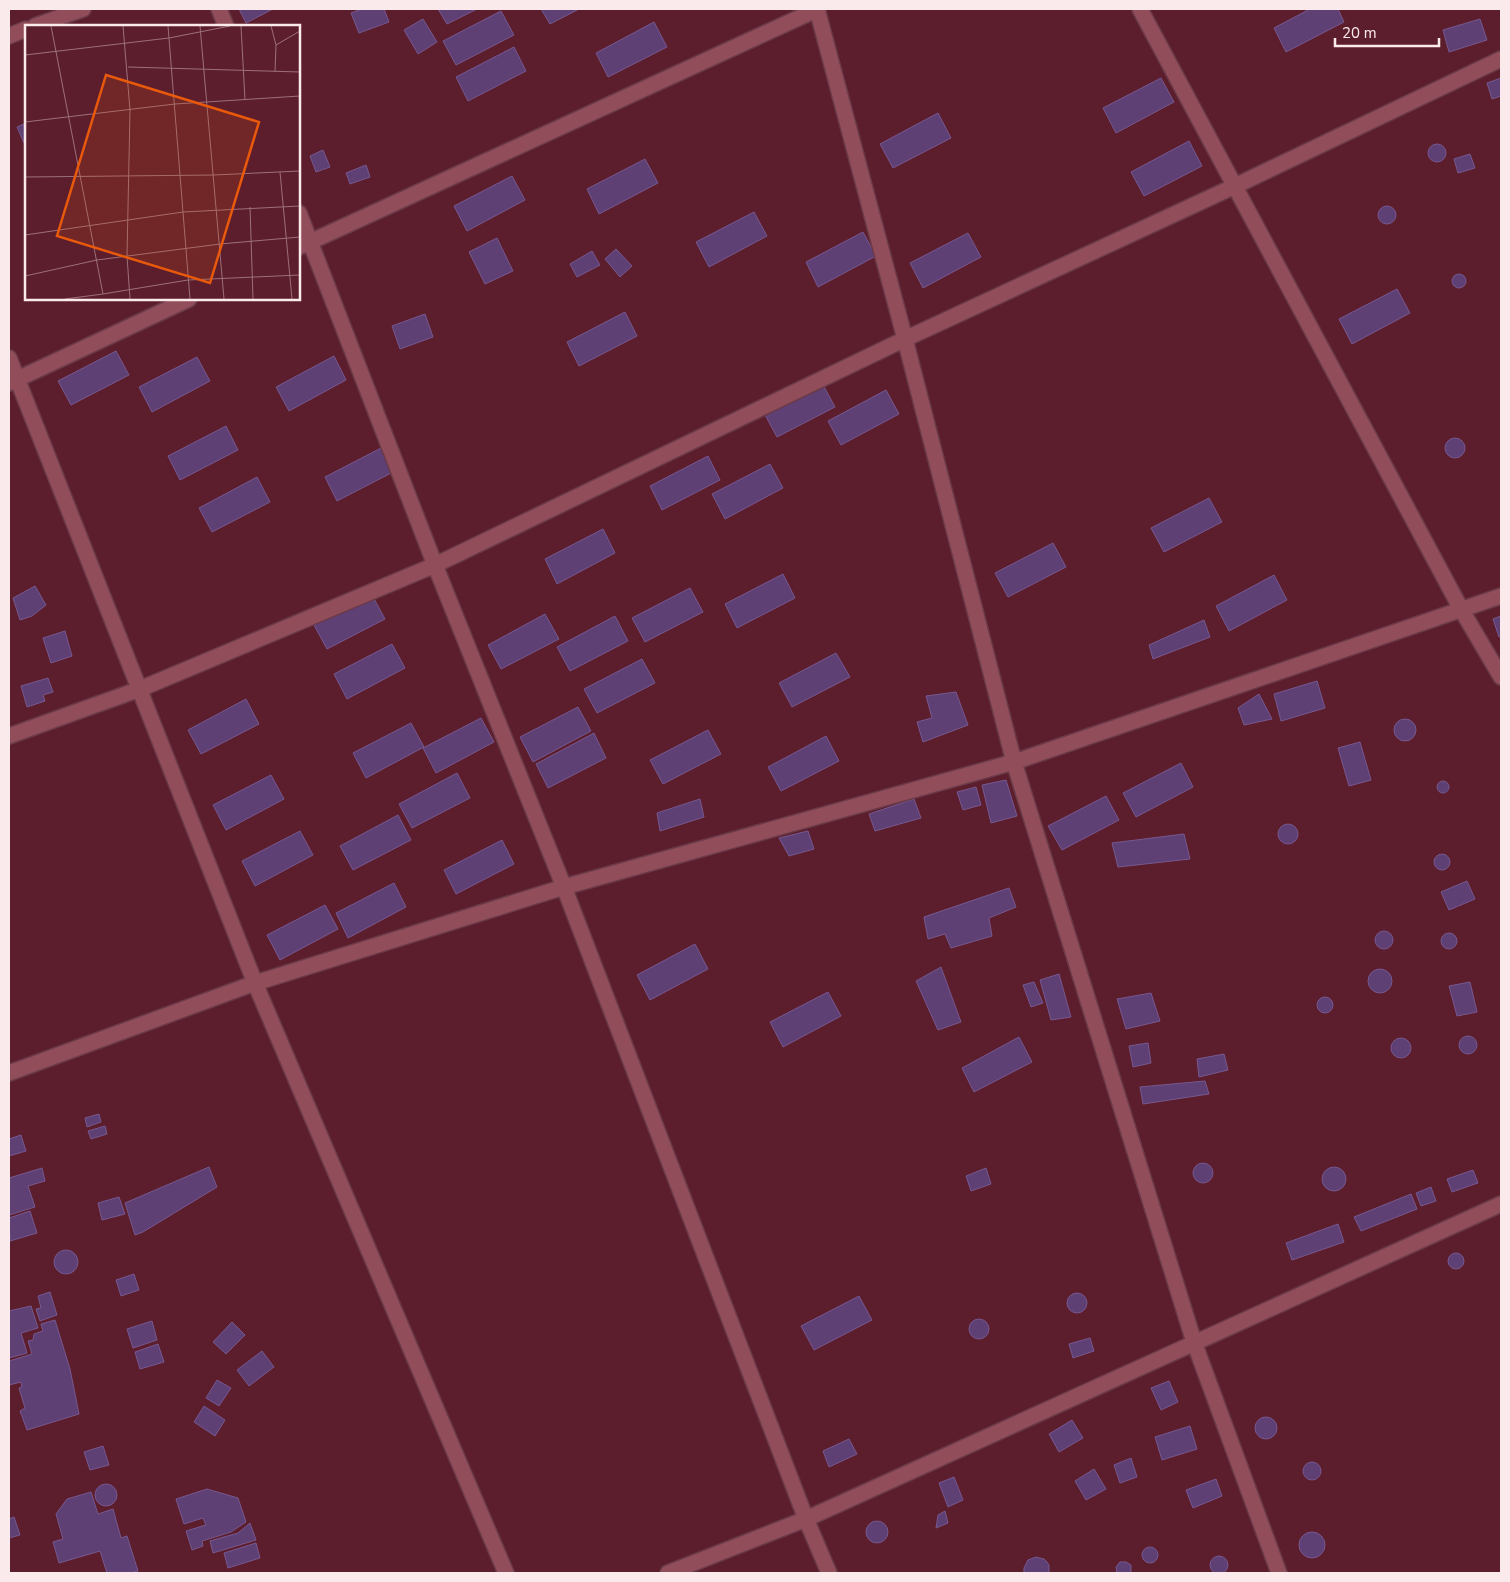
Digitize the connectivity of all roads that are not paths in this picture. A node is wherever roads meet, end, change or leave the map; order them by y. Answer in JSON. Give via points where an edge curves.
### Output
{"nodes":[{"id":1,"x":83,"y":9,"type":"edge"},
{"id":2,"x":219,"y":9,"type":"edge"},
{"id":3,"x":817,"y":9,"type":"edge"},
{"id":4,"x":1140,"y":9,"type":"edge"},
{"id":5,"x":38,"y":25,"type":"edge"},
{"id":6,"x":226,"y":25,"type":"edge"},
{"id":7,"x":25,"y":29,"type":"edge"},
{"id":8,"x":9,"y":36,"type":"edge"},
{"id":9,"x":1501,"y":59,"type":"edge"},
{"id":10,"x":1235,"y":186,"type":"junction"},
{"id":11,"x":300,"y":219,"type":"edge"},
{"id":12,"x":304,"y":244,"type":"edge"},
{"id":13,"x":187,"y":300,"type":"edge"},
{"id":14,"x":905,"y":339,"type":"junction"},
{"id":15,"x":9,"y":358,"type":"edge"},
{"id":16,"x":13,"y":381,"type":"edge"},
{"id":17,"x":435,"y":565,"type":"junction"},
{"id":18,"x":1501,"y":596,"type":"edge"},
{"id":19,"x":1461,"y":609,"type":"junction"},
{"id":20,"x":1501,"y":677,"type":"edge"},
{"id":21,"x":140,"y":689,"type":"junction"},
{"id":22,"x":9,"y":736,"type":"edge"},
{"id":23,"x":1014,"y":762,"type":"junction"},
{"id":24,"x":564,"y":887,"type":"junction"},
{"id":25,"x":255,"y":983,"type":"junction"},
{"id":26,"x":9,"y":1073,"type":"edge"},
{"id":27,"x":1501,"y":1204,"type":"edge"},
{"id":28,"x":1194,"y":1342,"type":"junction"},
{"id":29,"x":806,"y":1519,"type":"junction"},
{"id":30,"x":506,"y":1573,"type":"edge"},
{"id":31,"x":668,"y":1573,"type":"edge"},
{"id":32,"x":829,"y":1573,"type":"edge"},
{"id":33,"x":1279,"y":1573,"type":"edge"}],
"edges":[{"from":1,"to":5,"type":"street"},
{"from":2,"to":6,"type":"street"},
{"from":3,"to":12,"type":"street"},
{"from":3,"to":14,"type":"street"},
{"from":4,"to":10,"type":"street"},
{"from":7,"to":8,"type":"street"},
{"from":9,"to":10,"type":"street"},
{"from":10,"to":14,"type":"street"},
{"from":10,"to":19,"type":"street"},
{"from":11,"to":12,"type":"street"},
{"from":12,"to":17,"type":"street"},
{"from":13,"to":16,"type":"street"},
{"from":14,"to":17,"type":"street"},
{"from":14,"to":23,"type":"street"},
{"from":15,"to":16,"type":"street"},
{"from":16,"to":21,"type":"street"},
{"from":17,"to":21,"type":"street"},
{"from":17,"to":24,"type":"street"},
{"from":18,"to":19,"type":"street"},
{"from":19,"to":20,"type":"street"},
{"from":19,"to":23,"type":"street"},
{"from":21,"to":22,"type":"street"},
{"from":21,"to":25,"type":"street"},
{"from":23,"to":24,"type":"street"},
{"from":23,"to":28,"type":"street"},
{"from":24,"to":25,"type":"street"},
{"from":24,"to":29,"type":"street"},
{"from":25,"to":26,"type":"street"},
{"from":25,"to":30,"type":"street"},
{"from":27,"to":28,"type":"street"},
{"from":28,"to":29,"type":"street"},
{"from":28,"to":33,"type":"street"},
{"from":29,"to":31,"type":"street"},
{"from":29,"to":32,"type":"street"}]}
